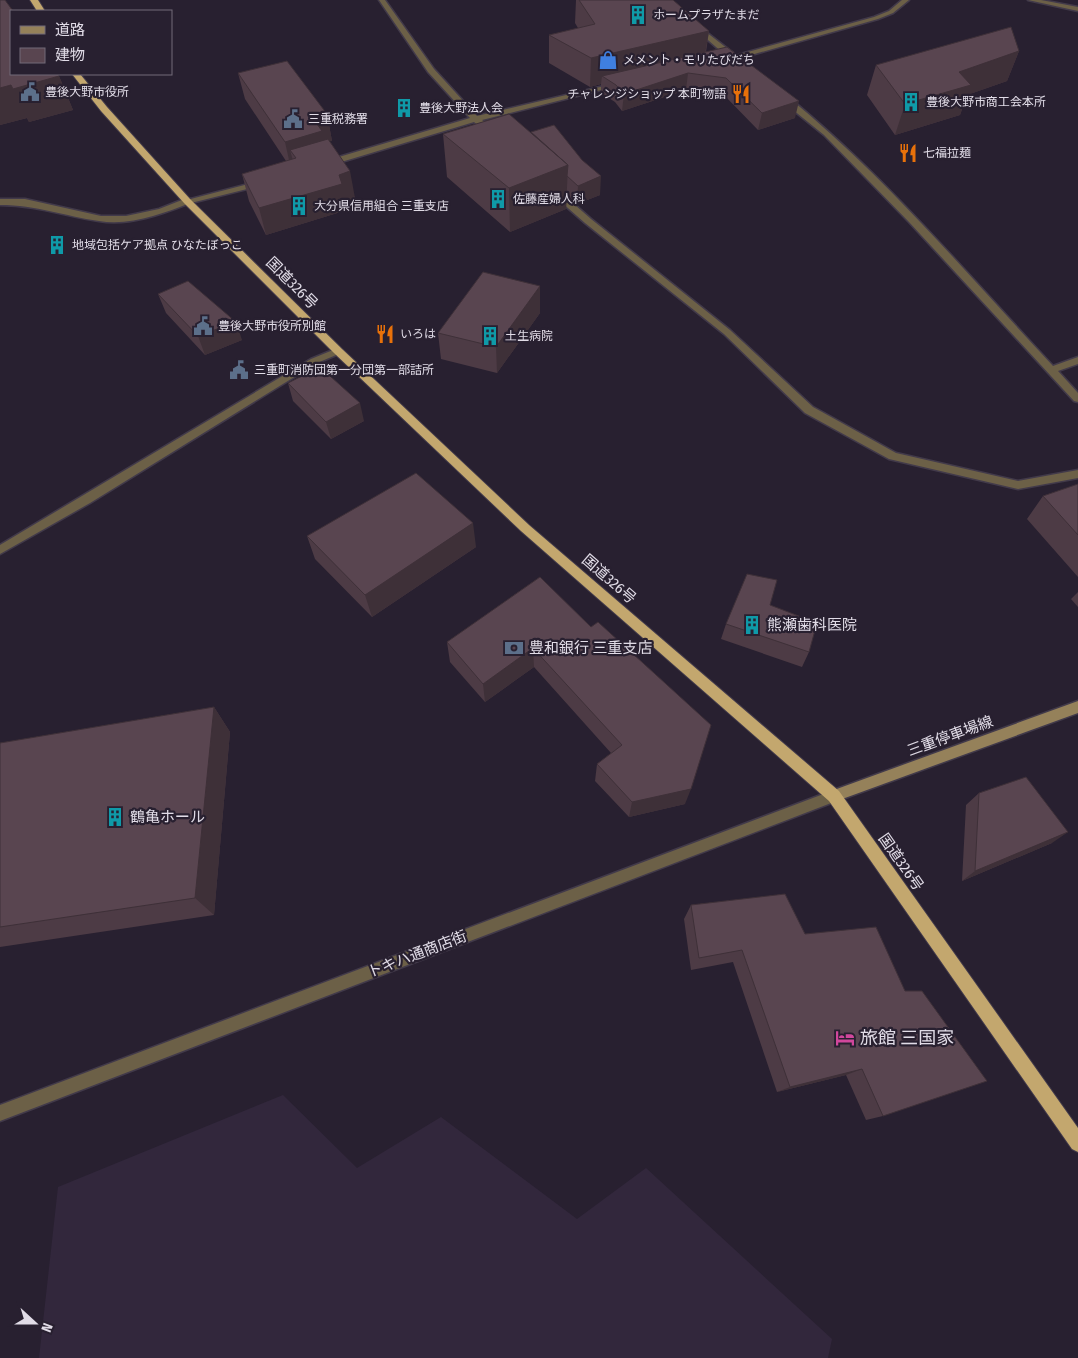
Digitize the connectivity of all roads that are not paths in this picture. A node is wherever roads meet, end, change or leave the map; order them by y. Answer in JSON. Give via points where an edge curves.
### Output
{"nodes":[{"id":1,"x":382,"y":0,"type":"edge"},
{"id":2,"x":906,"y":0,"type":"edge"},
{"id":3,"x":1031,"y":0,"type":"edge"},
{"id":4,"x":1078,"y":9,"type":"edge"},
{"id":5,"x":691,"y":23,"type":"edge"},
{"id":6,"x":724,"y":60,"type":"edge"},
{"id":7,"x":738,"y":60,"type":"junction"},
{"id":8,"x":77,"y":75,"type":"edge"},
{"id":9,"x":628,"y":82,"type":"edge"},
{"id":10,"x":777,"y":92,"type":"edge"},
{"id":11,"x":475,"y":119,"type":"junction"},
{"id":12,"x":498,"y":138,"type":"edge"},
{"id":13,"x":313,"y":167,"type":"edge"},
{"id":14,"x":266,"y":181,"type":"edge"},
{"id":15,"x":548,"y":186,"type":"edge"},
{"id":16,"x":187,"y":201,"type":"junction"},
{"id":17,"x":0,"y":202,"type":"edge"},
{"id":18,"x":338,"y":351,"type":"junction"},
{"id":19,"x":1078,"y":360,"type":"edge"},
{"id":20,"x":1051,"y":370,"type":"junction"},
{"id":21,"x":1078,"y":399,"type":"edge"},
{"id":22,"x":1078,"y":474,"type":"edge"},
{"id":23,"x":0,"y":550,"type":"edge"},
{"id":24,"x":1078,"y":708,"type":"edge"},
{"id":25,"x":834,"y":796,"type":"junction"},
{"id":26,"x":0,"y":1113,"type":"edge"},
{"id":27,"x":1078,"y":1143,"type":"edge"}],
"edges":[{"from":1,"to":11,"type":"street","via":[[417,54]]},
{"from":2,"to":7,"type":"street","via":[[891,12],[876,18]]},
{"from":3,"to":4,"type":"street"},
{"from":5,"to":7,"type":"street"},
{"from":6,"to":7,"type":"street"},
{"from":8,"to":16,"type":"highway","name":"国道326号","via":[[104,110]]},
{"from":9,"to":11,"type":"street"},
{"from":10,"to":20,"type":"street","via":[[827,133]]},
{"from":11,"to":12,"type":"street"},
{"from":11,"to":13,"type":"street"},
{"from":14,"to":16,"type":"street"},
{"from":15,"to":22,"type":"street","via":[[727,332],[809,410],[893,456],[1018,485]]},
{"from":16,"to":17,"type":"street","via":[[162,211],[126,219],[101,219],[25,202]]},
{"from":16,"to":18,"type":"highway","name":"国道326号"},
{"from":18,"to":23,"type":"street","via":[[314,360]]},
{"from":18,"to":25,"type":"highway","name":"国道326号","via":[[525,528]]},
{"from":19,"to":20,"type":"street"},
{"from":20,"to":21,"type":"street"},
{"from":24,"to":25,"type":"main road","name":"三重停車場線"},
{"from":25,"to":26,"type":"street","name":"トキハ通商店街"},
{"from":25,"to":27,"type":"highway","name":"国道326号"}]}
